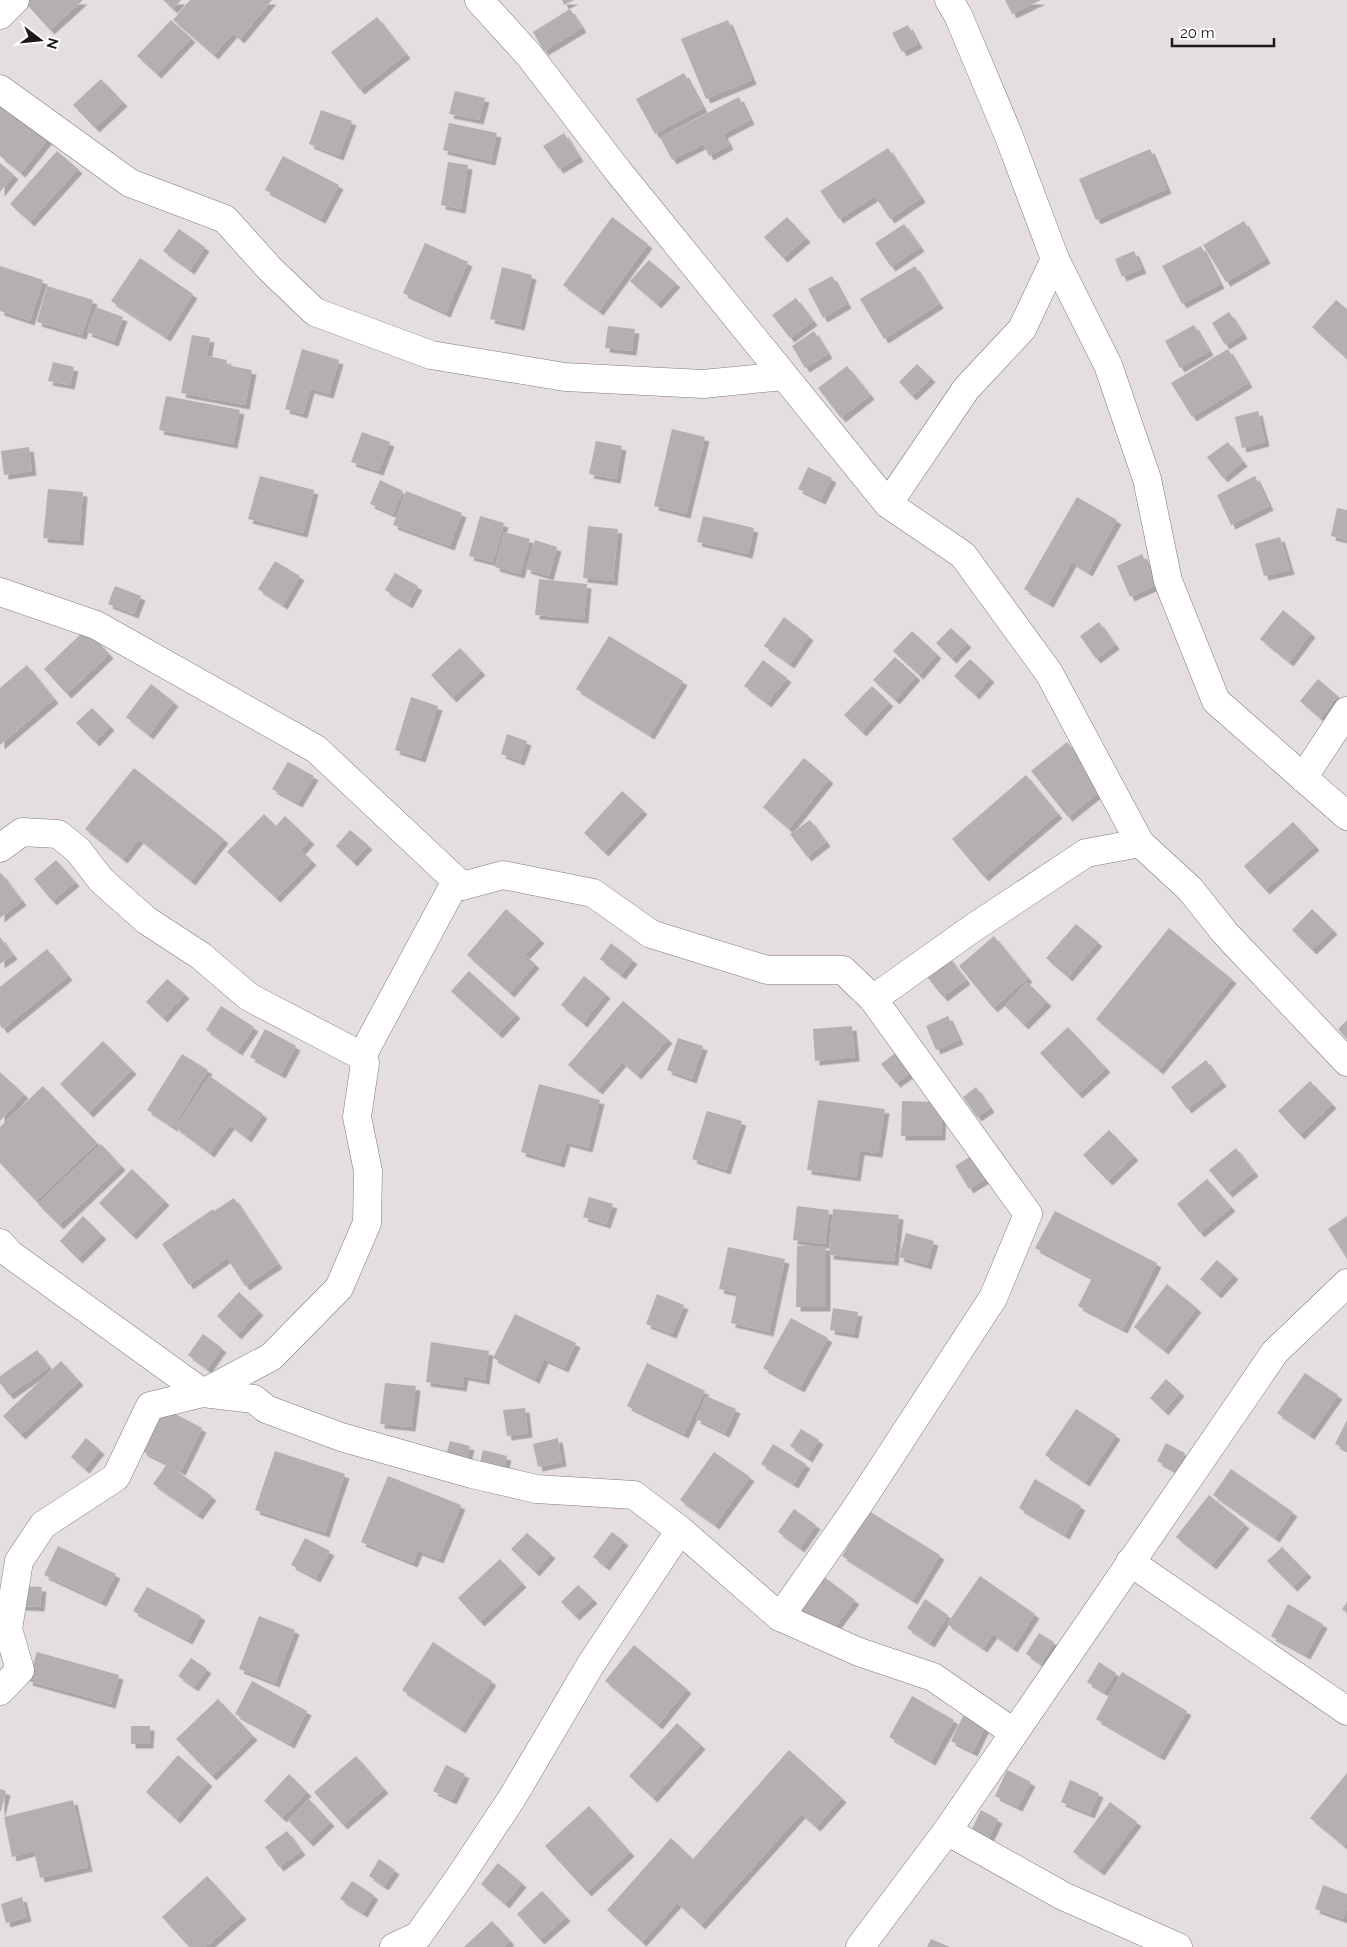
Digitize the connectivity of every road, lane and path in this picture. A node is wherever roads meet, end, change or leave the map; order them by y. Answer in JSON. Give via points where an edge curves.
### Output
{"nodes":[{"id":1,"x":15,"y":0,"type":"edge"},
{"id":2,"x":479,"y":0,"type":"edge"},
{"id":3,"x":949,"y":0,"type":"edge"},
{"id":4,"x":0,"y":15,"type":"edge"},
{"id":5,"x":0,"y":89,"type":"edge"},
{"id":6,"x":1055,"y":259,"type":"junction"},
{"id":7,"x":784,"y":376,"type":"junction"},
{"id":8,"x":888,"y":504,"type":"junction"},
{"id":9,"x":0,"y":592,"type":"edge"},
{"id":10,"x":1347,"y":711,"type":"edge"},
{"id":11,"x":1303,"y":778,"type":"junction"},
{"id":12,"x":1347,"y":816,"type":"edge"},
{"id":13,"x":1140,"y":842,"type":"junction"},
{"id":14,"x":0,"y":848,"type":"edge"},
{"id":15,"x":462,"y":886,"type":"junction"},
{"id":16,"x":873,"y":999,"type":"junction"},
{"id":17,"x":362,"y":1056,"type":"junction"},
{"id":18,"x":1347,"y":1062,"type":"edge"},
{"id":19,"x":3,"y":1253,"type":"edge"},
{"id":20,"x":1347,"y":1283,"type":"edge"},
{"id":21,"x":203,"y":1394,"type":"junction"},
{"id":22,"x":680,"y":1530,"type":"junction"},
{"id":23,"x":1130,"y":1562,"type":"junction"},
{"id":24,"x":780,"y":1617,"type":"junction"},
{"id":25,"x":0,"y":1691,"type":"edge"},
{"id":26,"x":1347,"y":1711,"type":"edge"},
{"id":27,"x":1013,"y":1732,"type":"junction"},
{"id":28,"x":947,"y":1831,"type":"junction"},
{"id":29,"x":394,"y":1947,"type":"edge"},
{"id":30,"x":860,"y":1947,"type":"edge"},
{"id":31,"x":1178,"y":1947,"type":"edge"}],
"edges":[{"from":1,"to":4,"type":"street"},
{"from":2,"to":7,"type":"street","via":[[529,55]]},
{"from":3,"to":6,"type":"street","via":[[1008,134]]},
{"from":5,"to":7,"type":"street","via":[[130,183],[225,219],[315,312],[431,355],[565,376],[703,384]]},
{"from":6,"to":8,"type":"street","via":[[1022,330],[966,389]]},
{"from":6,"to":11,"type":"street","via":[[1108,365],[1147,480],[1168,581],[1216,701]]},
{"from":7,"to":8,"type":"street"},
{"from":8,"to":13,"type":"street","via":[[963,555],[1049,673]]},
{"from":9,"to":15,"type":"street","via":[[96,625],[316,749]]},
{"from":10,"to":11,"type":"street"},
{"from":11,"to":12,"type":"street"},
{"from":13,"to":16,"type":"street","via":[[1086,853]]},
{"from":13,"to":18,"type":"street","via":[[1190,889],[1225,933]]},
{"from":14,"to":17,"type":"street","via":[[22,832],[58,834],[78,850],[101,880],[146,920],[201,956],[249,998]]},
{"from":15,"to":16,"type":"street","via":[[503,875],[593,893],[651,934],[767,970],[842,970]]},
{"from":15,"to":17,"type":"street","via":[[456,881]]},
{"from":16,"to":24,"type":"street","via":[[1028,1214],[993,1298],[858,1507]]},
{"from":17,"to":21,"type":"street","via":[[365,1063],[356,1116],[368,1172],[367,1223],[339,1288],[271,1357]]},
{"from":19,"to":21,"type":"street"},
{"from":20,"to":23,"type":"street","via":[[1275,1352]]},
{"from":21,"to":22,"type":"street","via":[[254,1399],[266,1409],[341,1437],[536,1489],[634,1495]]},
{"from":21,"to":25,"type":"street","via":[[150,1406],[116,1476],[43,1525],[19,1561],[8,1629],[20,1670]]},
{"from":22,"to":24,"type":"street"},
{"from":22,"to":29,"type":"street","via":[[591,1664],[512,1798],[459,1878],[418,1936]]},
{"from":23,"to":26,"type":"street"},
{"from":23,"to":27,"type":"street"},
{"from":24,"to":27,"type":"street","via":[[859,1652],[933,1678]]},
{"from":27,"to":28,"type":"street"},
{"from":28,"to":30,"type":"street"},
{"from":28,"to":31,"type":"street","via":[[1062,1896]]}]}
